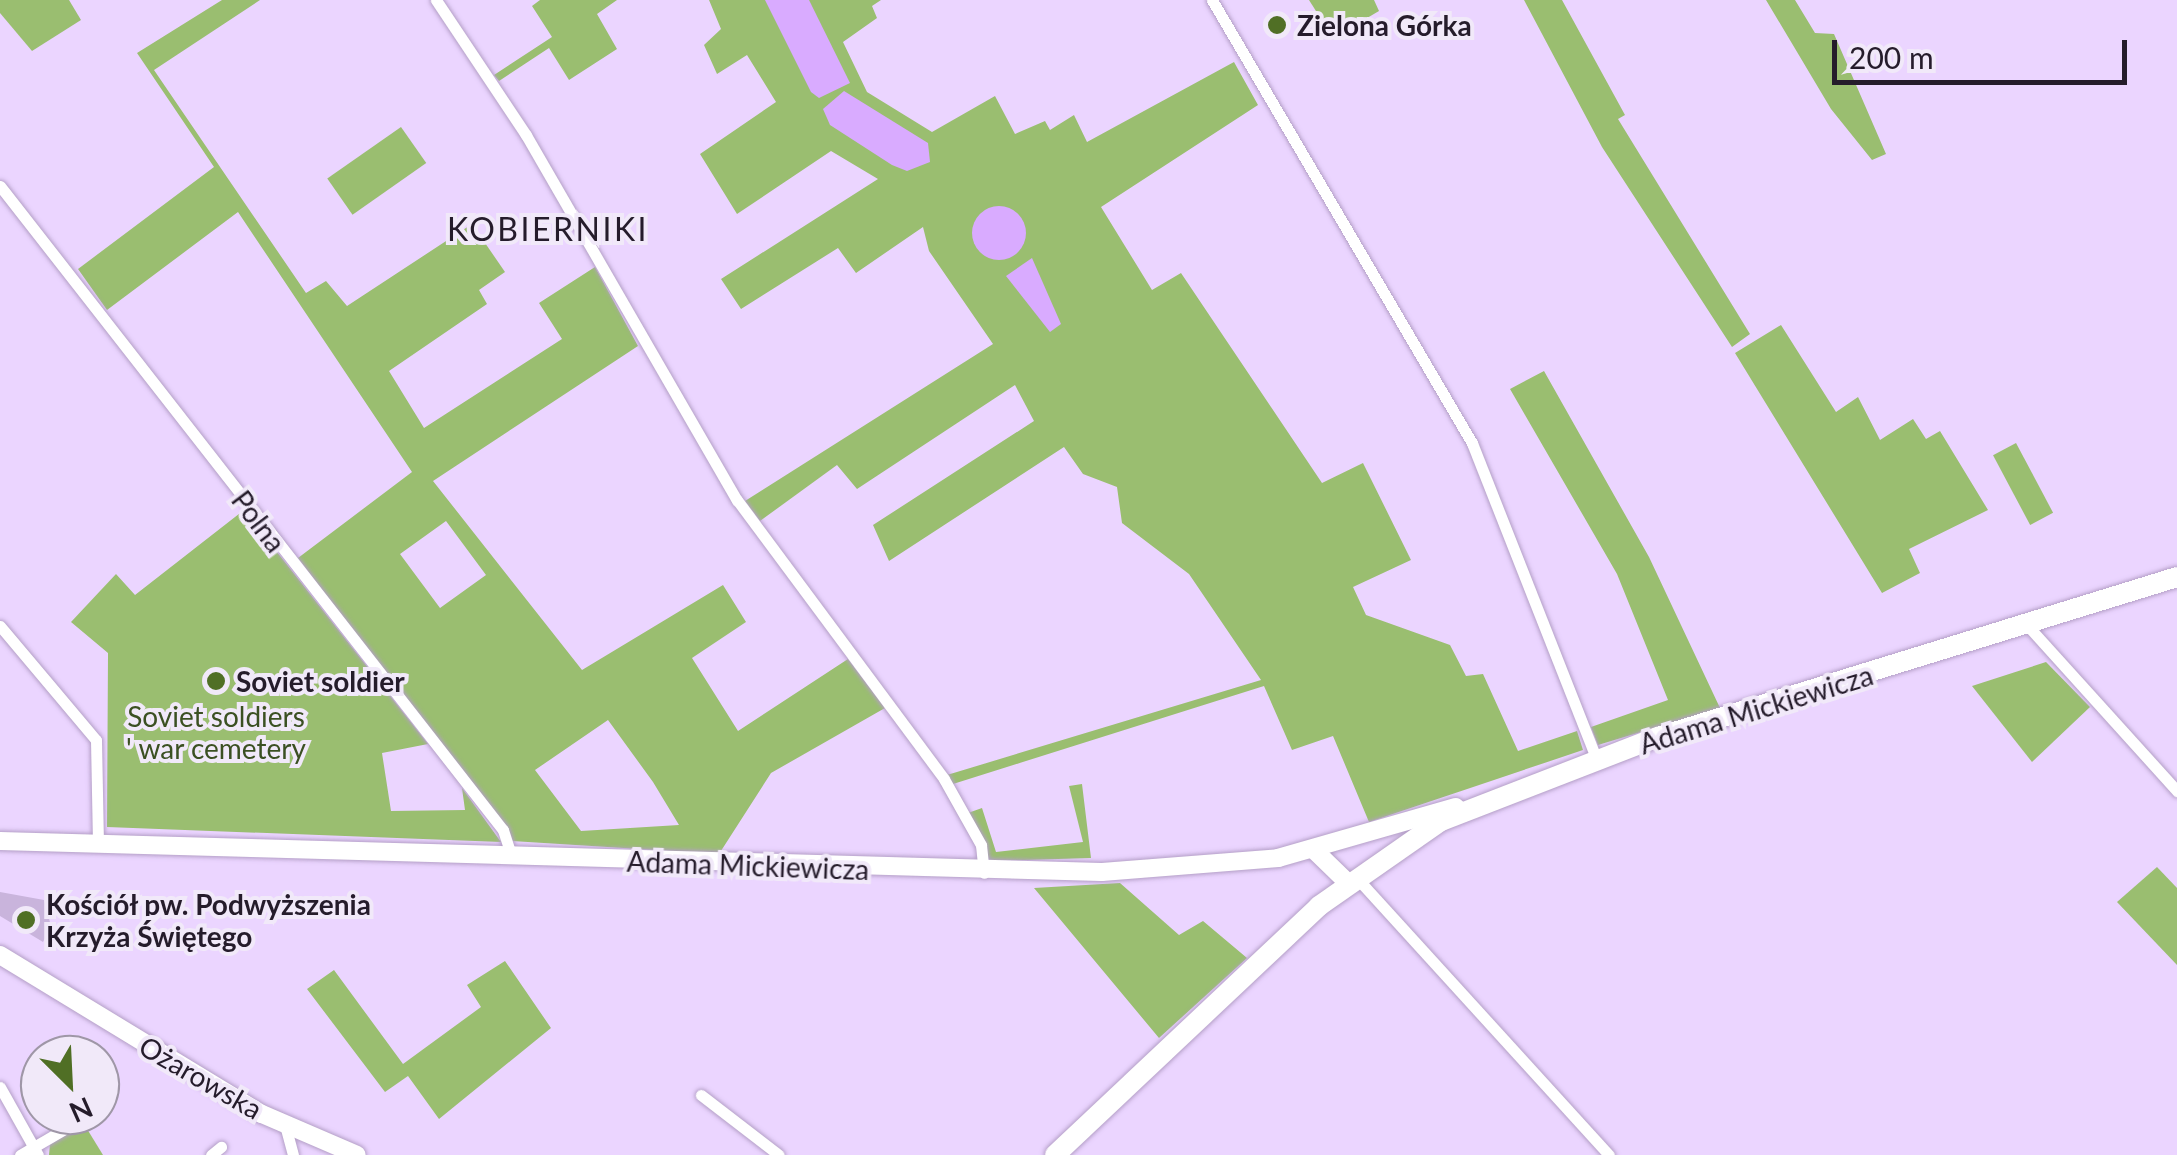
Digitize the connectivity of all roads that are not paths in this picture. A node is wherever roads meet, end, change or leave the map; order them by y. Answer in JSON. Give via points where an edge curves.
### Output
{"nodes":[{"id":1,"x":436,"y":0,"type":"edge"},
{"id":2,"x":1212,"y":0,"type":"edge"},
{"id":3,"x":0,"y":186,"type":"edge"},
{"id":4,"x":2177,"y":577,"type":"edge"},
{"id":5,"x":0,"y":626,"type":"edge"},
{"id":6,"x":2027,"y":626,"type":"junction"},
{"id":7,"x":1596,"y":758,"type":"junction"},
{"id":8,"x":2177,"y":791,"type":"edge"},
{"id":9,"x":1487,"y":798,"type":"junction"},
{"id":10,"x":0,"y":841,"type":"edge"},
{"id":11,"x":98,"y":844,"type":"junction"},
{"id":12,"x":1314,"y":850,"type":"junction"},
{"id":13,"x":512,"y":857,"type":"junction"},
{"id":14,"x":984,"y":873,"type":"junction"},
{"id":15,"x":1351,"y":879,"type":"junction"},
{"id":16,"x":0,"y":955,"type":"edge"},
{"id":17,"x":0,"y":1087,"type":"edge"},
{"id":18,"x":701,"y":1095,"type":"dead end"},
{"id":19,"x":285,"y":1125,"type":"junction"},
{"id":20,"x":59,"y":1135,"type":"edge"},
{"id":21,"x":36,"y":1151,"type":"edge"},
{"id":22,"x":20,"y":1155,"type":"edge"},
{"id":23,"x":293,"y":1155,"type":"edge"},
{"id":24,"x":357,"y":1155,"type":"edge"},
{"id":25,"x":779,"y":1155,"type":"edge"},
{"id":26,"x":1055,"y":1155,"type":"edge"},
{"id":27,"x":1610,"y":1155,"type":"edge"}],
"edges":[{"from":1,"to":14,"type":"street","via":[[526,135],[737,500],[944,778],[981,845]]},
{"from":2,"to":7,"type":"street","via":[[1472,443]]},
{"from":3,"to":13,"type":"street","name":"Polna","via":[[503,830]]},
{"from":4,"to":6,"type":"main road","name":"Adama Mickiewicza"},
{"from":5,"to":11,"type":"street","via":[[96,740]]},
{"from":6,"to":7,"type":"main road","name":"Adama Mickiewicza"},
{"from":6,"to":8,"type":"street"},
{"from":7,"to":9,"type":"main road","name":"Adama Mickiewicza"},
{"from":9,"to":12,"type":"street","name":"Adama Mickiewicza"},
{"from":9,"to":15,"type":"main road","name":"Adama Mickiewicza"},
{"from":10,"to":11,"type":"street","name":"Adama Mickiewicza"},
{"from":11,"to":13,"type":"street","name":"Adama Mickiewicza"},
{"from":12,"to":14,"type":"street","name":"Adama Mickiewicza","via":[[1205,868]]},
{"from":12,"to":15,"type":"street"},
{"from":13,"to":14,"type":"street","name":"Adama Mickiewicza"},
{"from":15,"to":26,"type":"main road","name":"Adama Mickiewicza"},
{"from":15,"to":27,"type":"street"},
{"from":16,"to":19,"type":"street","name":"Ożarowska"},
{"from":17,"to":21,"type":"street"},
{"from":18,"to":25,"type":"street"},
{"from":19,"to":23,"type":"street"},
{"from":19,"to":24,"type":"street","name":"Ożarowska"},
{"from":20,"to":21,"type":"street"},
{"from":21,"to":22,"type":"street"}]}
